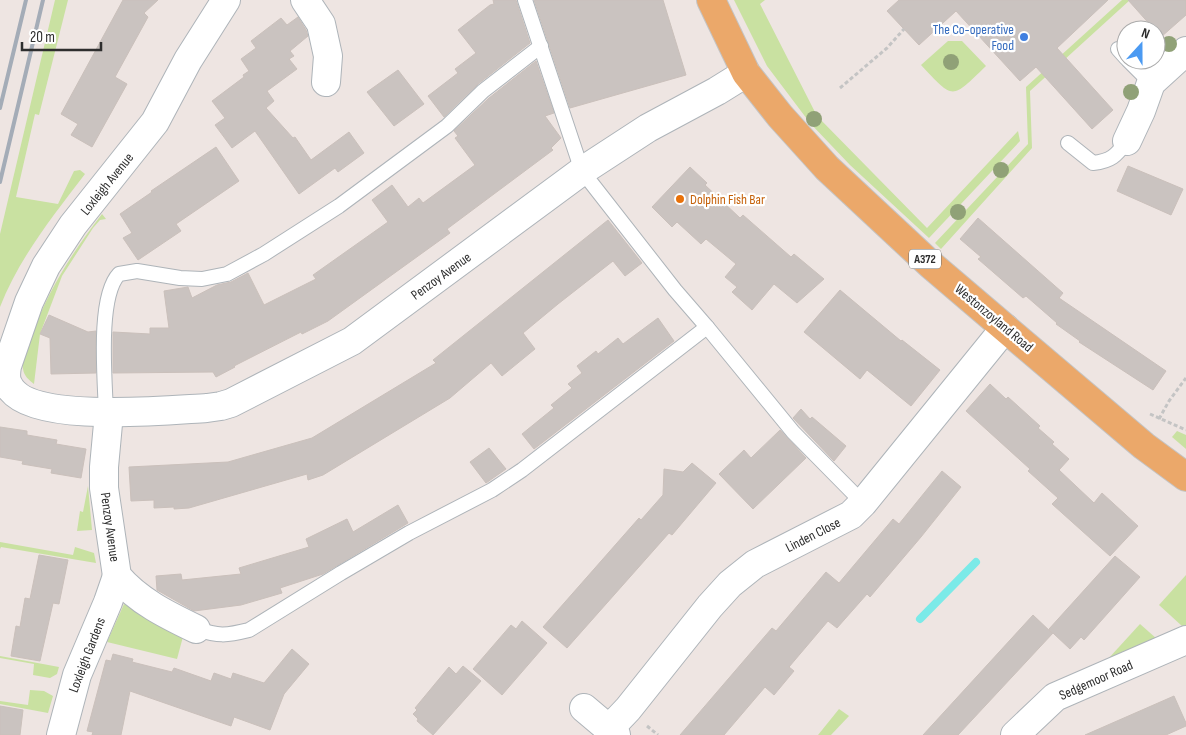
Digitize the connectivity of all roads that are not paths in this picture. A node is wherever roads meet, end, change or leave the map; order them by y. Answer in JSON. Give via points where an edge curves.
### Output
{"nodes":[{"id":1,"x":226,"y":0,"type":"edge"},
{"id":2,"x":305,"y":0,"type":"edge"},
{"id":3,"x":525,"y":0,"type":"edge"},
{"id":4,"x":711,"y":0,"type":"edge"},
{"id":5,"x":541,"y":46,"type":"junction"},
{"id":6,"x":1186,"y":50,"type":"edge"},
{"id":7,"x":1138,"y":70,"type":"edge"},
{"id":8,"x":746,"y":73,"type":"junction"},
{"id":9,"x":326,"y":82,"type":"dead end"},
{"id":10,"x":1151,"y":83,"type":"junction"},
{"id":11,"x":1127,"y":142,"type":"joint"},
{"id":12,"x":1068,"y":144,"type":"dead end"},
{"id":13,"x":582,"y":171,"type":"junction"},
{"id":14,"x":707,"y":327,"type":"junction"},
{"id":15,"x":1005,"y":328,"type":"junction"},
{"id":16,"x":5,"y":375,"type":"joint"},
{"id":17,"x":108,"y":413,"type":"junction"},
{"id":18,"x":1186,"y":477,"type":"edge"},
{"id":19,"x":863,"y":503,"type":"junction"},
{"id":20,"x":117,"y":576,"type":"junction"},
{"id":21,"x":196,"y":629,"type":"joint"},
{"id":22,"x":1186,"y":640,"type":"edge"},
{"id":23,"x":584,"y":708,"type":"dead end"},
{"id":24,"x":613,"y":732,"type":"edge"},
{"id":25,"x":61,"y":735,"type":"edge"},
{"id":26,"x":1015,"y":735,"type":"edge"}],
"edges":[{"from":1,"to":16,"type":"street","name":"Loxleigh Avenue","via":[[188,60],[155,122],[73,225],[46,266],[29,302]]},
{"from":2,"to":9,"type":"street","via":[[340,57]]},
{"from":3,"to":5,"type":"lane"},
{"from":4,"to":8,"type":"main road","name":"Westonzoyland Road","number":"A372"},
{"from":5,"to":13,"type":"lane"},
{"from":5,"to":17,"type":"lane","via":[[483,91],[447,126],[339,206],[227,274],[202,279],[137,271],[119,274],[109,291],[106,314]]},
{"from":6,"to":10,"type":"street"},
{"from":7,"to":10,"type":"lane"},
{"from":8,"to":13,"type":"street","name":"Penzoy Avenue","via":[[648,128]]},
{"from":8,"to":15,"type":"main road","name":"Westonzoyland Road","number":"A372","via":[[827,168],[930,264]]},
{"from":10,"to":11,"type":"street"},
{"from":11,"to":12,"type":"lane","via":[[1107,162],[1093,163]]},
{"from":13,"to":14,"type":"lane"},
{"from":13,"to":17,"type":"street","name":"Penzoy Avenue","via":[[352,342],[221,406]]},
{"from":14,"to":19,"type":"lane","via":[[793,432]]},
{"from":14,"to":21,"type":"lane","via":[[492,490],[409,533],[249,630],[217,636]]},
{"from":15,"to":18,"type":"main road","name":"Westonzoyland Road","number":"A372","via":[[1144,446]]},
{"from":15,"to":19,"type":"street","name":"Linden Close"},
{"from":16,"to":17,"type":"street","name":"Penzoy Avenue","via":[[13,392],[29,402],[71,411]]},
{"from":17,"to":20,"type":"street","name":"Penzoy Avenue","via":[[104,488]]},
{"from":19,"to":24,"type":"street","name":"Linden Close","via":[[851,515],[755,564],[730,584]]},
{"from":20,"to":21,"type":"street","name":"Penzoy Avenue","via":[[143,600]]},
{"from":20,"to":25,"type":"street","name":"Loxleigh Gardens","via":[[77,675]]},
{"from":22,"to":26,"type":"street","name":"Sedgemoor Road","via":[[1055,697]]},
{"from":23,"to":24,"type":"street","name":"Linden Close"}]}
